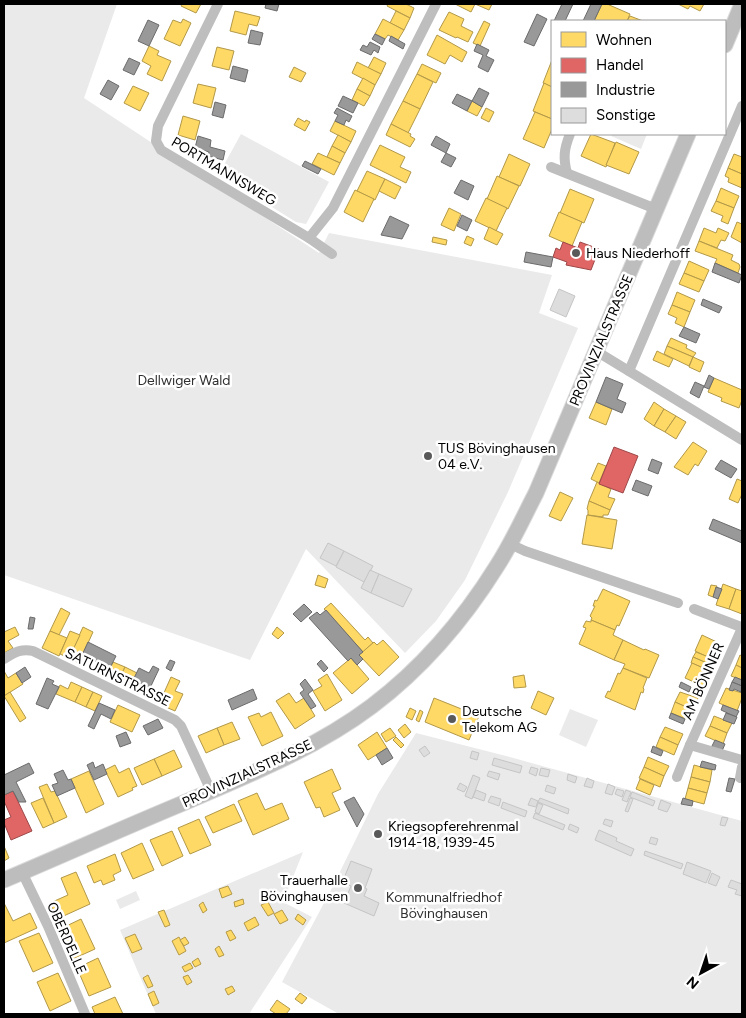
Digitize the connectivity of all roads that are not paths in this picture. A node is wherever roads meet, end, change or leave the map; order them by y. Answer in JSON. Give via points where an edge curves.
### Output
{"nodes":[{"id":1,"x":218,"y":4,"type":"edge"},
{"id":2,"x":436,"y":4,"type":"edge"},
{"id":3,"x":742,"y":4,"type":"edge"},
{"id":4,"x":726,"y":43,"type":"edge"},
{"id":5,"x":742,"y":106,"type":"edge"},
{"id":6,"x":570,"y":135,"type":"edge"},
{"id":7,"x":688,"y":135,"type":"edge"},
{"id":8,"x":552,"y":167,"type":"dead end"},
{"id":9,"x":567,"y":173,"type":"junction"},
{"id":10,"x":656,"y":208,"type":"junction"},
{"id":11,"x":309,"y":238,"type":"junction"},
{"id":12,"x":332,"y":254,"type":"dead end"},
{"id":13,"x":596,"y":351,"type":"junction"},
{"id":14,"x":629,"y":371,"type":"junction"},
{"id":15,"x":742,"y":440,"type":"edge"},
{"id":16,"x":510,"y":544,"type":"junction"},
{"id":17,"x":678,"y":603,"type":"dead end"},
{"id":18,"x":694,"y":609,"type":"dead end"},
{"id":19,"x":742,"y":627,"type":"edge"},
{"id":20,"x":4,"y":659,"type":"edge"},
{"id":21,"x":690,"y":745,"type":"junction"},
{"id":22,"x":742,"y":760,"type":"edge"},
{"id":23,"x":677,"y":778,"type":"dead end"},
{"id":24,"x":211,"y":791,"type":"junction"},
{"id":25,"x":22,"y":872,"type":"junction"},
{"id":26,"x":4,"y":880,"type":"edge"},
{"id":27,"x":85,"y":1014,"type":"edge"}],
"edges":[{"from":1,"to":11,"type":"street","name":"PORTMANNSWEG","via":[[158,126],[156,141],[161,150]]},
{"from":2,"to":11,"type":"street","via":[[332,208]]},
{"from":3,"to":4,"type":"main road"},
{"from":5,"to":14,"type":"street"},
{"from":6,"to":9,"type":"street","via":[[564,159]]},
{"from":7,"to":10,"type":"main road","name":"PROVINZIALSTRASSE"},
{"from":8,"to":9,"type":"street"},
{"from":9,"to":10,"type":"street"},
{"from":10,"to":13,"type":"main road","name":"PROVINZIALSTRASSE"},
{"from":11,"to":12,"type":"street","name":"PORTMANNSWEG"},
{"from":13,"to":14,"type":"street"},
{"from":13,"to":16,"type":"main road","name":"PROVINZIALSTRASSE","via":[[536,493]]},
{"from":14,"to":15,"type":"street"},
{"from":16,"to":17,"type":"street"},
{"from":16,"to":24,"type":"main road","name":"PROVINZIALSTRASSE","via":[[468,609],[417,667],[378,701],[337,730],[300,750]]},
{"from":18,"to":19,"type":"street","name":"AM BÖNNER"},
{"from":19,"to":21,"type":"street","name":"AM BÖNNER"},
{"from":20,"to":24,"type":"street","name":"SATURNSTRASSE","via":[[20,650],[33,651],[175,720],[181,726]]},
{"from":21,"to":22,"type":"street"},
{"from":21,"to":23,"type":"street","name":"AM BÖNNER"},
{"from":24,"to":25,"type":"main road","name":"PROVINZIALSTRASSE"},
{"from":25,"to":26,"type":"main road","name":"PROVINZIALSTRASSE"},
{"from":25,"to":27,"type":"street","name":"OBERDELLE"}]}
